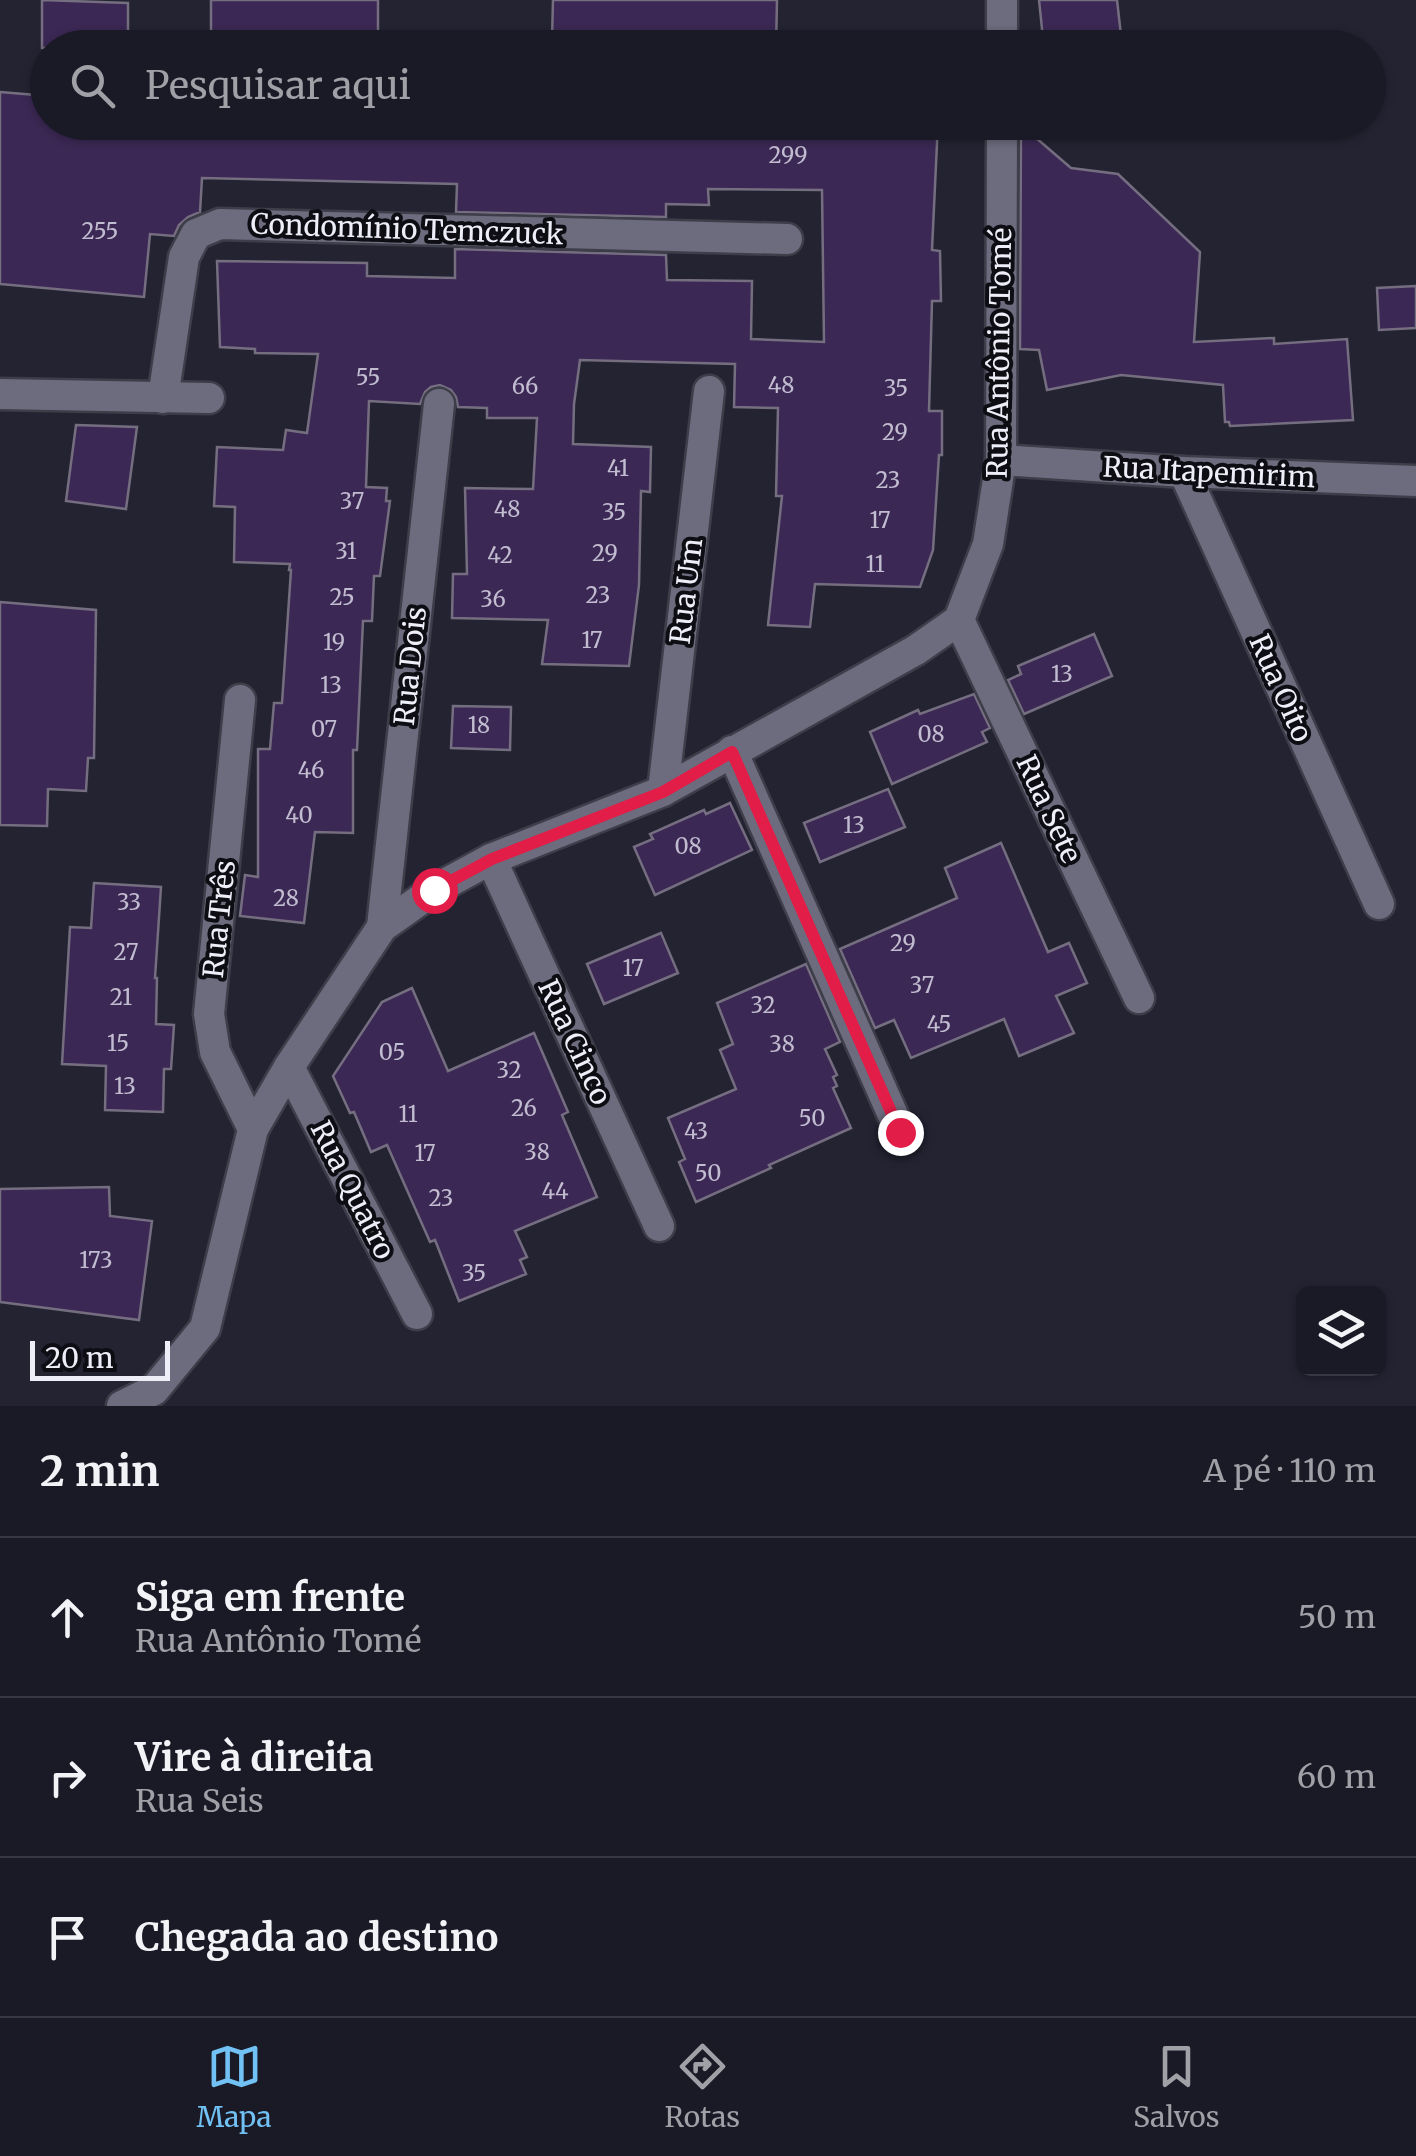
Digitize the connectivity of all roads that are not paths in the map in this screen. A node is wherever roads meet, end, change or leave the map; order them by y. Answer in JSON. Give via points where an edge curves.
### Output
{"nodes":[{"id":1,"x":1002,"y":0,"type":"edge"},
{"id":2,"x":1002,"y":30,"type":"edge"},
{"id":3,"x":1002,"y":140,"type":"edge"},
{"id":4,"x":787,"y":239,"type":"dead end"},
{"id":5,"x":709,"y":390,"type":"dead end"},
{"id":6,"x":0,"y":394,"type":"edge"},
{"id":7,"x":163,"y":398,"type":"junction"},
{"id":8,"x":209,"y":398,"type":"dead end"},
{"id":9,"x":439,"y":404,"type":"dead end"},
{"id":10,"x":1001,"y":460,"type":"junction"},
{"id":11,"x":1184,"y":472,"type":"junction"},
{"id":12,"x":1416,"y":482,"type":"edge"},
{"id":13,"x":959,"y":620,"type":"junction"},
{"id":14,"x":240,"y":700,"type":"dead end"},
{"id":15,"x":732,"y":752,"type":"junction"},
{"id":16,"x":663,"y":792,"type":"junction"},
{"id":17,"x":492,"y":859,"type":"junction"},
{"id":18,"x":1378,"y":904,"type":"dead end"},
{"id":19,"x":382,"y":927,"type":"junction"},
{"id":20,"x":1139,"y":998,"type":"dead end"},
{"id":21,"x":289,"y":1068,"type":"junction"},
{"id":22,"x":253,"y":1128,"type":"junction"},
{"id":23,"x":900,"y":1132,"type":"dead end"},
{"id":24,"x":659,"y":1226,"type":"dead end"},
{"id":25,"x":417,"y":1314,"type":"dead end"},
{"id":26,"x":122,"y":1406,"type":"edge"}],
"edges":[{"from":1,"to":2,"type":"street"},
{"from":3,"to":10,"type":"street","name":"Rua Antônio Tomé"},
{"from":4,"to":7,"type":"street","name":"Condomínio Temczuck","via":[[220,224],[196,234],[184,257]]},
{"from":5,"to":16,"type":"street","name":"Rua Um"},
{"from":6,"to":7,"type":"street"},
{"from":7,"to":8,"type":"street"},
{"from":9,"to":19,"type":"street","name":"Rua Dois"},
{"from":10,"to":11,"type":"street","name":"Rua Itapemirim"},
{"from":10,"to":13,"type":"street","name":"Rua Antônio Tomé","via":[[988,544]]},
{"from":11,"to":12,"type":"street","name":"Rua Itapemirim"},
{"from":11,"to":18,"type":"street","name":"Rua Oito"},
{"from":13,"to":15,"type":"street"},
{"from":13,"to":20,"type":"street","name":"Rua Sete"},
{"from":14,"to":22,"type":"street","name":"Rua Três","via":[[209,1014],[215,1052]]},
{"from":15,"to":16,"type":"street"},
{"from":15,"to":23,"type":"street"},
{"from":16,"to":17,"type":"street"},
{"from":17,"to":19,"type":"street"},
{"from":17,"to":24,"type":"street","name":"Rua Cinco"},
{"from":19,"to":21,"type":"street"},
{"from":21,"to":22,"type":"street"},
{"from":21,"to":25,"type":"street","name":"Rua Quatro"},
{"from":22,"to":26,"type":"street","via":[[205,1328],[154,1390]]}]}
